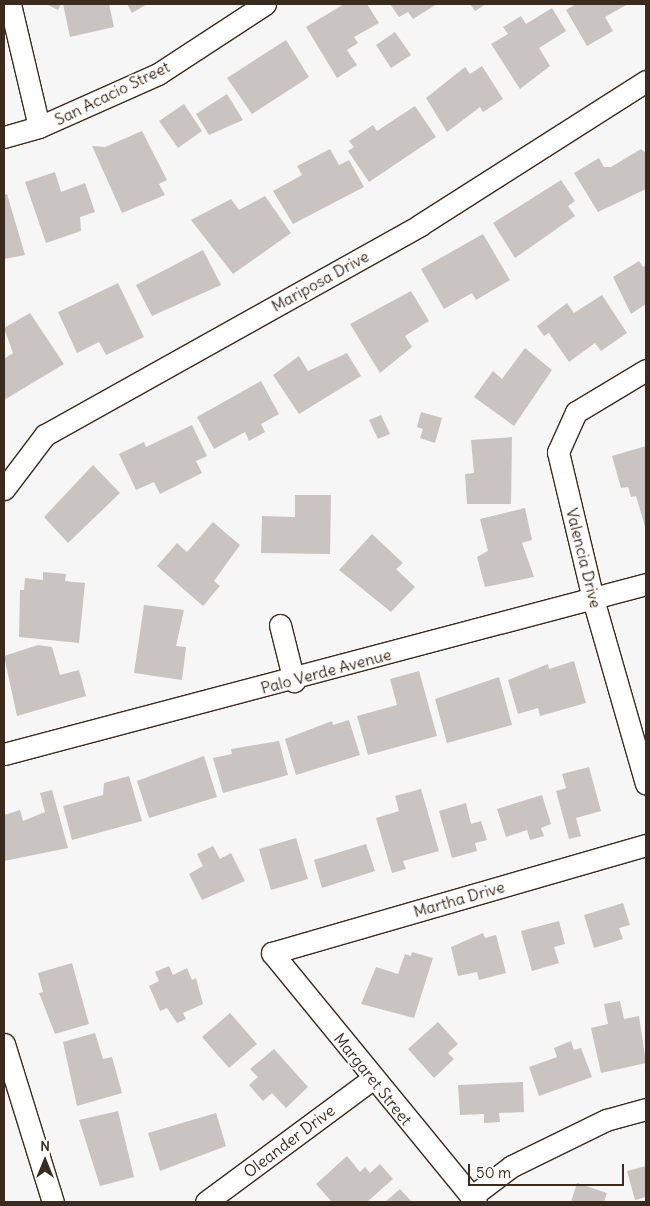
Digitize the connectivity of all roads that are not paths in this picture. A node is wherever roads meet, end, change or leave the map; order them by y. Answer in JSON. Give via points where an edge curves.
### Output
{"nodes":[{"id":1,"x":10,"y":4,"type":"edge"},
{"id":2,"x":265,"y":4,"type":"edge"},
{"id":3,"x":646,"y":81,"type":"edge"},
{"id":4,"x":39,"y":128,"type":"junction"},
{"id":5,"x":4,"y":137,"type":"edge"},
{"id":6,"x":646,"y":370,"type":"edge"},
{"id":7,"x":4,"y":489,"type":"edge"},
{"id":8,"x":646,"y":584,"type":"edge"},
{"id":9,"x":593,"y":599,"type":"junction"},
{"id":10,"x":280,"y":625,"type":"dead end"},
{"id":11,"x":294,"y":681,"type":"junction"},
{"id":12,"x":4,"y":754,"type":"edge"},
{"id":13,"x":646,"y":784,"type":"edge"},
{"id":14,"x":646,"y":845,"type":"edge"},
{"id":15,"x":272,"y":953,"type":"joint"},
{"id":16,"x":4,"y":1044,"type":"edge"},
{"id":17,"x":372,"y":1079,"type":"junction"},
{"id":18,"x":646,"y":1109,"type":"edge"},
{"id":19,"x":474,"y":1200,"type":"edge"},
{"id":20,"x":53,"y":1202,"type":"edge"},
{"id":21,"x":206,"y":1202,"type":"edge"}],
"edges":[{"from":1,"to":4,"type":"street"},
{"from":2,"to":4,"type":"street","name":"San Acacio Street","via":[[158,74]]},
{"from":3,"to":7,"type":"street","name":"Mariposa Drive","via":[[420,225],[45,435]]},
{"from":4,"to":5,"type":"street","name":"San Acacio Street"},
{"from":6,"to":9,"type":"street","name":"Valencia Drive","via":[[576,412],[558,452]]},
{"from":8,"to":9,"type":"street","name":"Palo Verde Avenue"},
{"from":9,"to":11,"type":"street","name":"Palo Verde Avenue"},
{"from":9,"to":13,"type":"street","name":"Valencia Drive"},
{"from":10,"to":11,"type":"street"},
{"from":11,"to":12,"type":"street","name":"Palo Verde Avenue"},
{"from":14,"to":15,"type":"street","name":"Martha Drive"},
{"from":15,"to":17,"type":"street","name":"Margaret Street"},
{"from":16,"to":20,"type":"street"},
{"from":17,"to":19,"type":"street","name":"Margaret Street"},
{"from":17,"to":21,"type":"street","name":"Oleander Drive"},
{"from":18,"to":19,"type":"street","via":[[606,1120],[512,1166]]}]}
